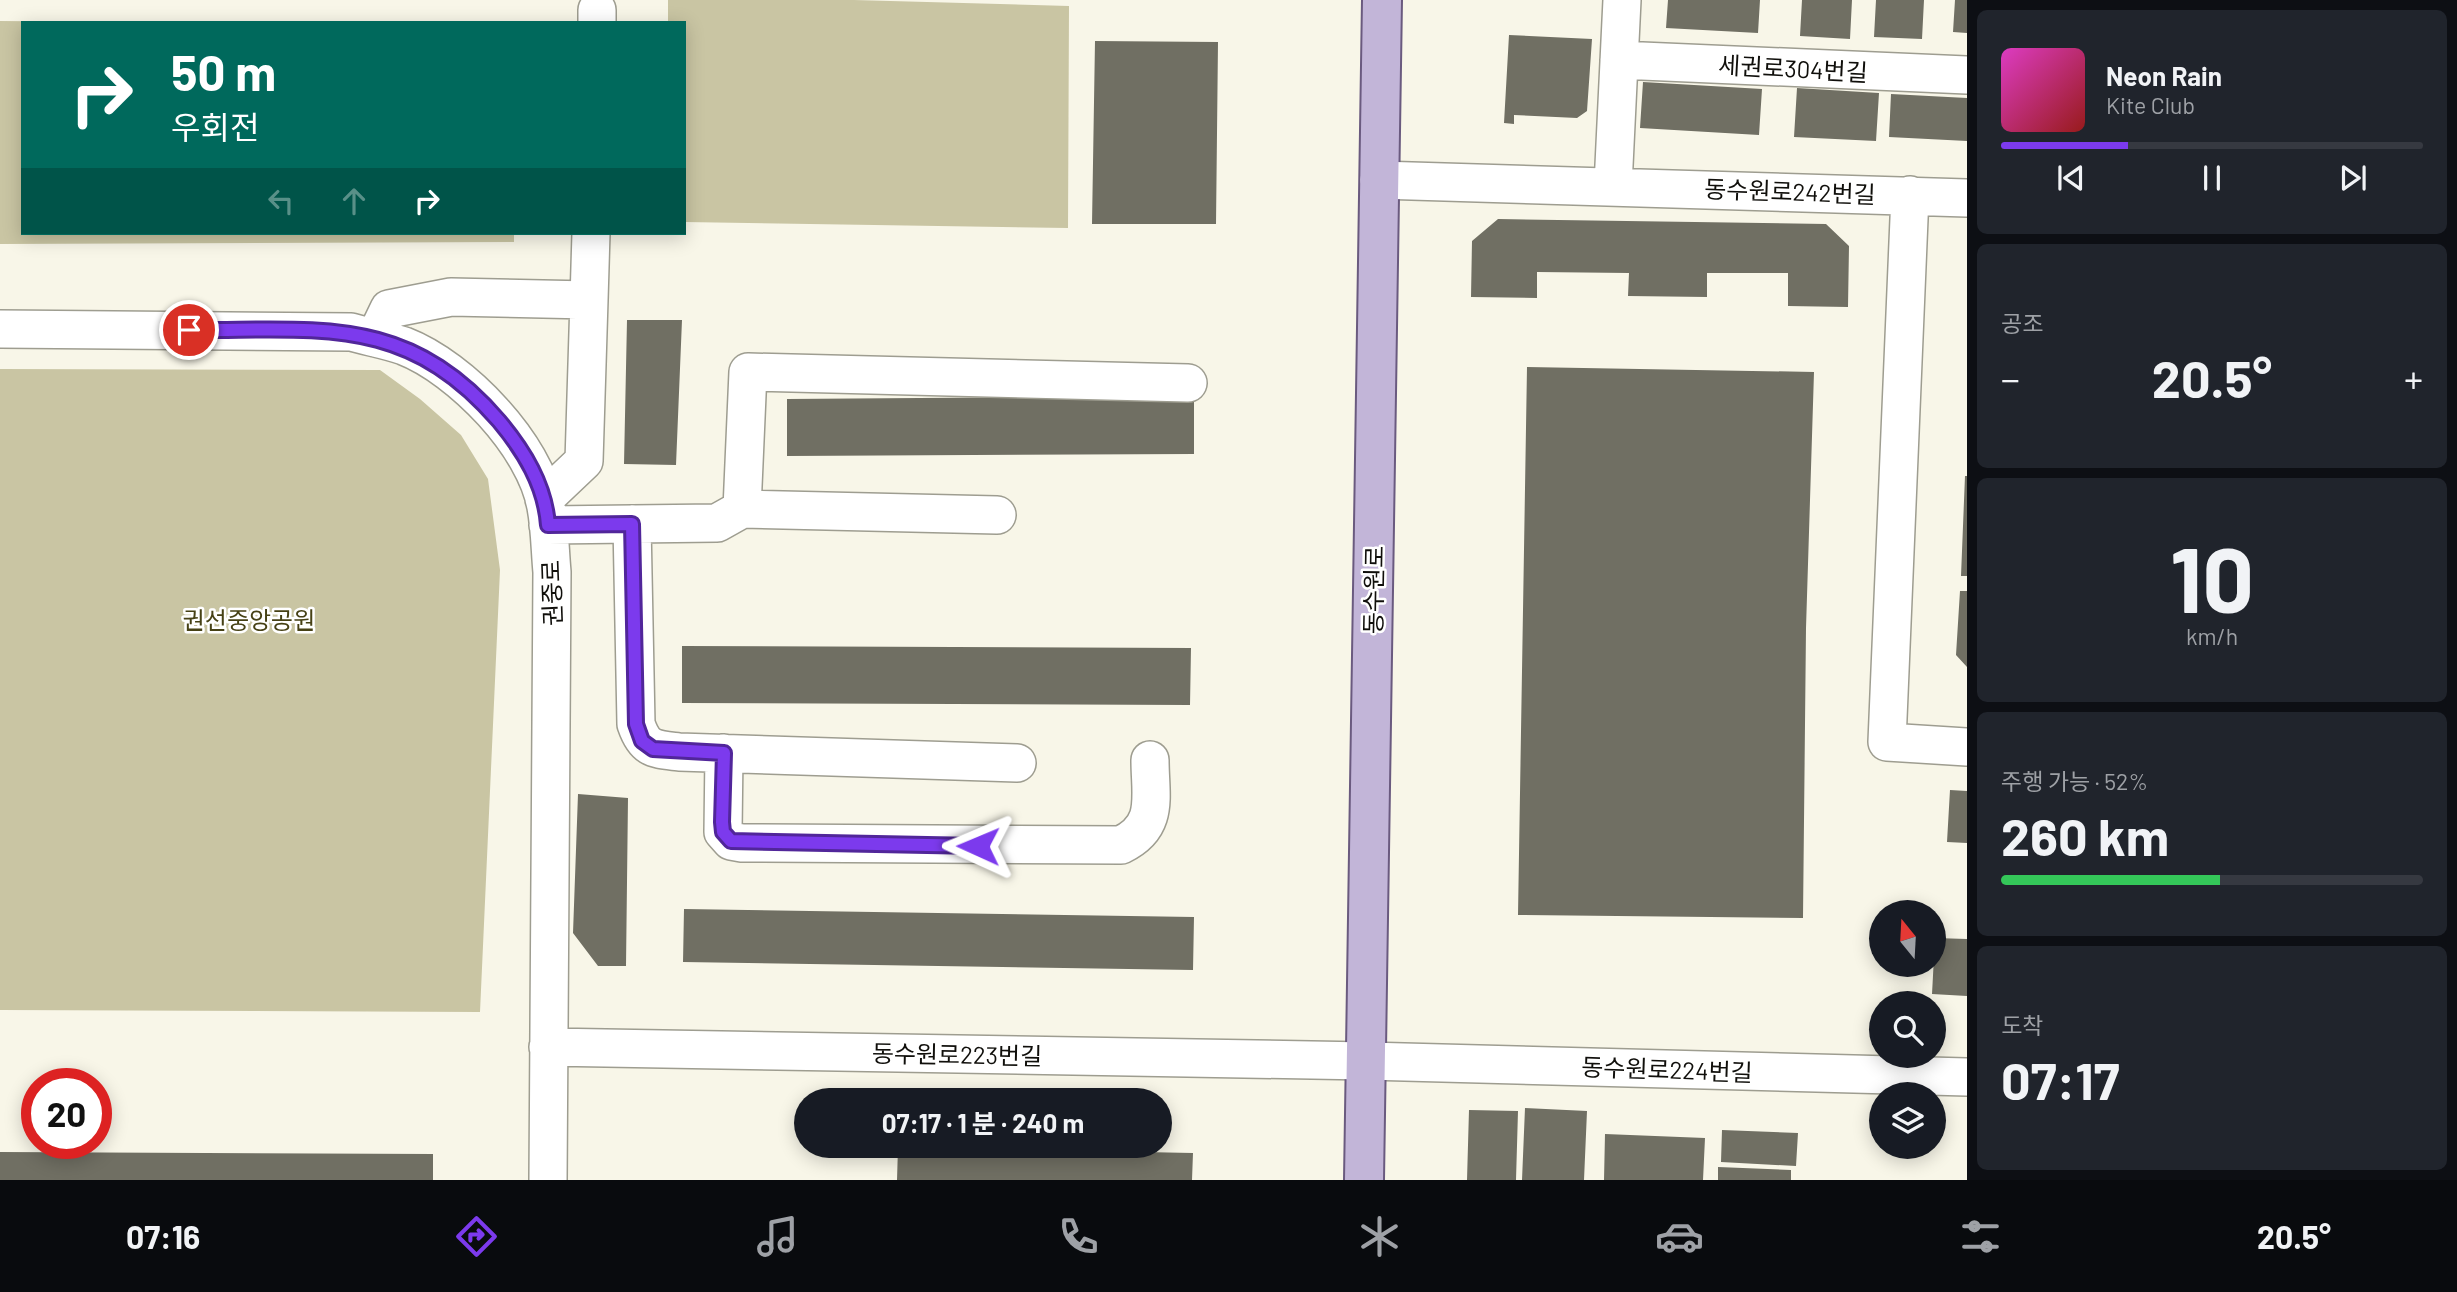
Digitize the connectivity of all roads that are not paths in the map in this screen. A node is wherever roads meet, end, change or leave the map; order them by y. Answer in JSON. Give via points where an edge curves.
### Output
{"nodes":[{"id":1,"x":1382,"y":0,"type":"edge"},
{"id":2,"x":1622,"y":0,"type":"edge"},
{"id":3,"x":1619,"y":60,"type":"junction"},
{"id":4,"x":1967,"y":75,"type":"edge"},
{"id":5,"x":1379,"y":180,"type":"junction"},
{"id":6,"x":1614,"y":186,"type":"junction"},
{"id":7,"x":1910,"y":195,"type":"junction"},
{"id":8,"x":1967,"y":198,"type":"edge"},
{"id":9,"x":591,"y":235,"type":"edge"},
{"id":10,"x":589,"y":300,"type":"junction"},
{"id":11,"x":0,"y":329,"type":"edge"},
{"id":12,"x":375,"y":338,"type":"junction"},
{"id":13,"x":1188,"y":383,"type":"dead end"},
{"id":14,"x":742,"y":509,"type":"junction"},
{"id":15,"x":546,"y":512,"type":"junction"},
{"id":16,"x":997,"y":514,"type":"dead end"},
{"id":17,"x":632,"y":524,"type":"junction"},
{"id":18,"x":1967,"y":747,"type":"edge"},
{"id":19,"x":724,"y":753,"type":"junction"},
{"id":20,"x":1150,"y":760,"type":"dead end"},
{"id":21,"x":1017,"y":764,"type":"dead end"},
{"id":22,"x":548,"y":1047,"type":"junction"},
{"id":23,"x":1367,"y":1061,"type":"junction"},
{"id":24,"x":1967,"y":1077,"type":"edge"},
{"id":25,"x":548,"y":1180,"type":"edge"},
{"id":26,"x":1364,"y":1180,"type":"edge"}],
"edges":[{"from":1,"to":5,"type":"main road","name":"동수원로"},
{"from":2,"to":3,"type":"street"},
{"from":3,"to":4,"type":"street","name":"세권로304번길"},
{"from":3,"to":6,"type":"street"},
{"from":5,"to":6,"type":"street","name":"동수원로242번길"},
{"from":5,"to":23,"type":"main road","name":"동수원로"},
{"from":6,"to":7,"type":"street","name":"동수원로242번길"},
{"from":7,"to":8,"type":"street","name":"동수원로242번길"},
{"from":7,"to":18,"type":"street","via":[[1887,742]]},
{"from":9,"to":10,"type":"street"},
{"from":10,"to":12,"type":"street","via":[[451,297],[389,309]]},
{"from":10,"to":15,"type":"street","via":[[584,461]]},
{"from":11,"to":12,"type":"street","name":"권중로","via":[[351,332]]},
{"from":12,"to":15,"type":"street","name":"권중로","via":[[405,347],[448,372],[481,400],[534,472]]},
{"from":13,"to":14,"type":"street","via":[[748,372]]},
{"from":14,"to":16,"type":"street"},
{"from":14,"to":17,"type":"street","via":[[717,523]]},
{"from":15,"to":17,"type":"street"},
{"from":15,"to":22,"type":"street","name":"권중로","via":[[552,572],[553,713]]},
{"from":17,"to":19,"type":"street","via":[[636,724],[642,741],[653,749]]},
{"from":19,"to":20,"type":"street","via":[[723,832],[731,841],[741,843],[1121,845],[1143,831],[1149,820]]},
{"from":19,"to":21,"type":"street"},
{"from":22,"to":23,"type":"street","name":"동수원로223번길"},
{"from":22,"to":25,"type":"street","name":"권중로"},
{"from":23,"to":24,"type":"street","name":"동수원로224번길"},
{"from":23,"to":26,"type":"main road","name":"동수원로"}]}
